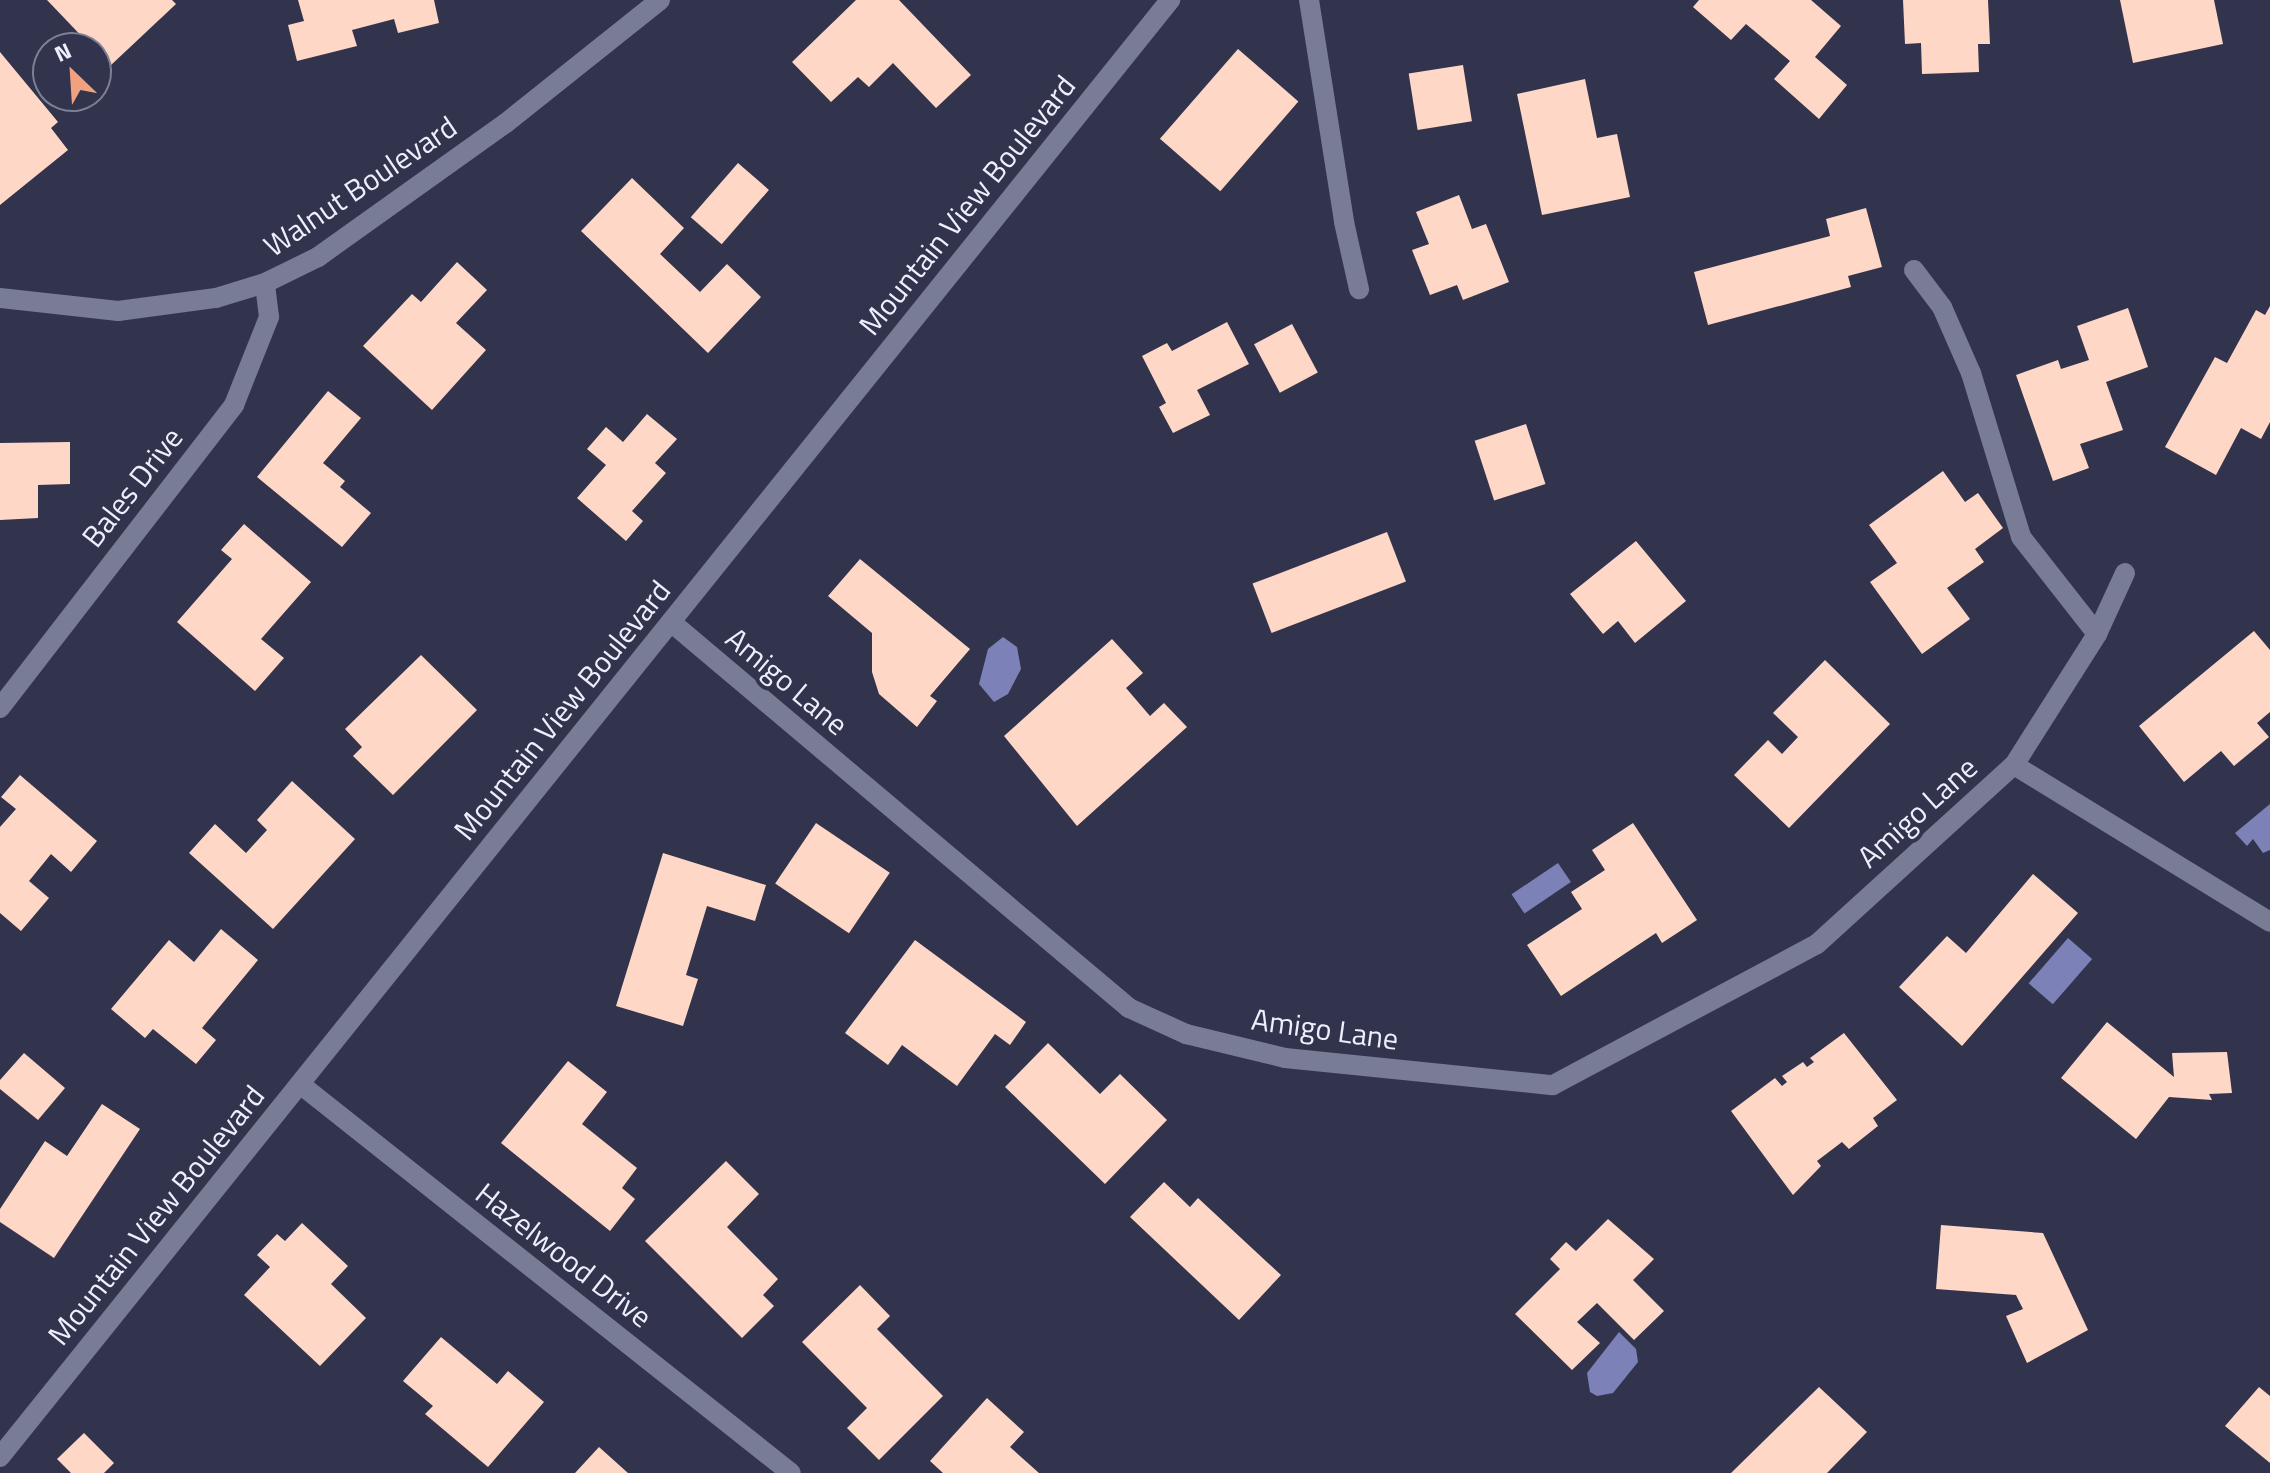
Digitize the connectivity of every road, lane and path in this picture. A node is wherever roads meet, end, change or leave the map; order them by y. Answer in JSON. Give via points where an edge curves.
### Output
{"nodes":[{"id":1,"x":660,"y":0,"type":"edge"},
{"id":2,"x":1170,"y":0,"type":"edge"},
{"id":3,"x":1309,"y":0,"type":"edge"},
{"id":4,"x":1914,"y":270,"type":"dead end"},
{"id":5,"x":265,"y":283,"type":"junction"},
{"id":6,"x":1359,"y":289,"type":"dead end"},
{"id":7,"x":0,"y":298,"type":"edge"},
{"id":8,"x":2125,"y":573,"type":"dead end"},
{"id":9,"x":671,"y":622,"type":"junction"},
{"id":10,"x":2097,"y":634,"type":"junction"},
{"id":11,"x":0,"y":708,"type":"edge"},
{"id":12,"x":2014,"y":765,"type":"junction"},
{"id":13,"x":2270,"y":922,"type":"edge"},
{"id":14,"x":300,"y":1084,"type":"junction"},
{"id":15,"x":0,"y":1457,"type":"edge"},
{"id":16,"x":791,"y":1473,"type":"edge"}],
"edges":[{"from":1,"to":5,"type":"street","name":"Walnut Boulevard","via":[[506,123],[318,257]]},
{"from":2,"to":9,"type":"street","name":"Mountain View Boulevard"},
{"from":3,"to":6,"type":"street"},
{"from":4,"to":10,"type":"street","via":[[1936,297],[1971,373],[2021,537]]},
{"from":5,"to":7,"type":"street","name":"Walnut Boulevard","via":[[216,298],[118,311]]},
{"from":5,"to":11,"type":"street","name":"Bales Drive","via":[[269,317],[234,405]]},
{"from":8,"to":10,"type":"street","name":"Amigo Lane"},
{"from":9,"to":12,"type":"street","name":"Amigo Lane","via":[[1129,1008],[1186,1034],[1285,1058],[1553,1085],[1817,944]]},
{"from":9,"to":14,"type":"street","name":"Mountain View Boulevard"},
{"from":10,"to":12,"type":"street","name":"Amigo Lane"},
{"from":12,"to":13,"type":"street","name":"Amigo Lane"},
{"from":14,"to":15,"type":"street","name":"Mountain View Boulevard"},
{"from":14,"to":16,"type":"street","name":"Hazelwood Drive"}]}
